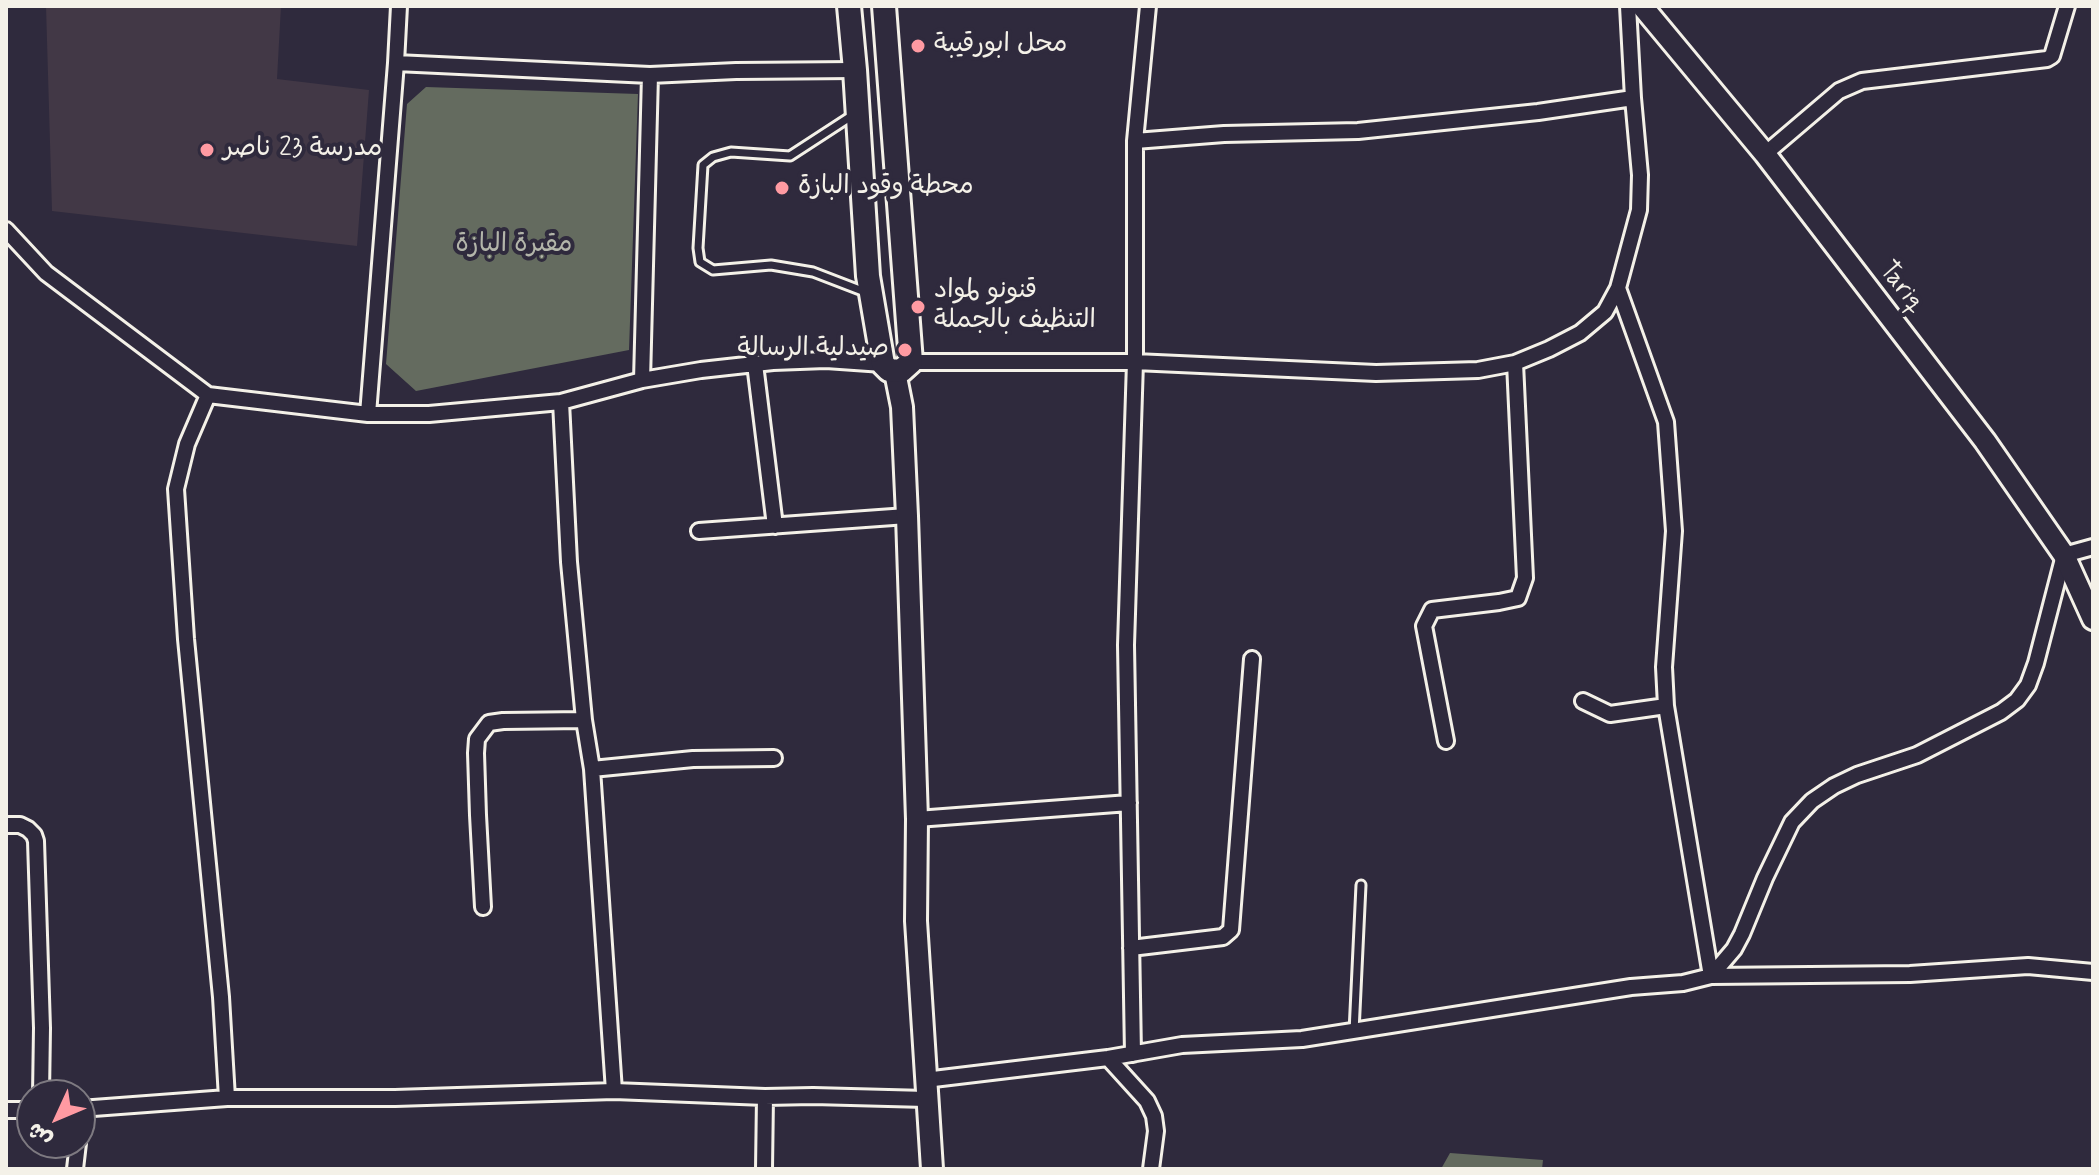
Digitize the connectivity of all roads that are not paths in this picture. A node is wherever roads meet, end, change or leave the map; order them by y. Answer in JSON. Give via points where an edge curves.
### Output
{"nodes":[{"id":1,"x":399,"y":6,"type":"edge"},
{"id":2,"x":849,"y":6,"type":"edge"},
{"id":3,"x":884,"y":6,"type":"edge"},
{"id":4,"x":1148,"y":6,"type":"edge"},
{"id":5,"x":1628,"y":6,"type":"edge"},
{"id":6,"x":1642,"y":6,"type":"edge"},
{"id":7,"x":2067,"y":6,"type":"edge"},
{"id":8,"x":396,"y":63,"type":"junction"},
{"id":9,"x":855,"y":70,"type":"junction"},
{"id":10,"x":888,"y":72,"type":"junction"},
{"id":11,"x":650,"y":75,"type":"junction"},
{"id":12,"x":1633,"y":98,"type":"junction"},
{"id":13,"x":857,"y":112,"type":"junction"},
{"id":14,"x":1135,"y":141,"type":"junction"},
{"id":15,"x":1765,"y":154,"type":"junction"},
{"id":16,"x":6,"y":230,"type":"edge"},
{"id":17,"x":1618,"y":288,"type":"junction"},
{"id":18,"x":871,"y":295,"type":"junction"},
{"id":19,"x":1135,"y":362,"type":"junction"},
{"id":20,"x":1515,"y":363,"type":"junction"},
{"id":21,"x":755,"y":364,"type":"junction"},
{"id":22,"x":896,"y":366,"type":"junction"},
{"id":23,"x":642,"y":380,"type":"junction"},
{"id":24,"x":208,"y":395,"type":"junction"},
{"id":25,"x":561,"y":402,"type":"junction"},
{"id":26,"x":368,"y":414,"type":"junction"},
{"id":27,"x":907,"y":516,"type":"junction"},
{"id":28,"x":775,"y":526,"type":"junction"},
{"id":29,"x":699,"y":531,"type":"dead end"},
{"id":30,"x":2093,"y":547,"type":"edge"},
{"id":31,"x":2064,"y":555,"type":"junction"},
{"id":32,"x":2093,"y":619,"type":"edge"},
{"id":33,"x":1252,"y":659,"type":"dead end"},
{"id":34,"x":1583,"y":701,"type":"dead end"},
{"id":35,"x":1666,"y":706,"type":"junction"},
{"id":36,"x":584,"y":720,"type":"junction"},
{"id":37,"x":1446,"y":741,"type":"dead end"},
{"id":38,"x":774,"y":758,"type":"dead end"},
{"id":39,"x":592,"y":769,"type":"junction"},
{"id":40,"x":1129,"y":803,"type":"junction"},
{"id":41,"x":917,"y":819,"type":"junction"},
{"id":42,"x":6,"y":825,"type":"edge"},
{"id":43,"x":1361,"y":885,"type":"dead end"},
{"id":44,"x":483,"y":907,"type":"dead end"},
{"id":45,"x":1131,"y":948,"type":"junction"},
{"id":46,"x":2093,"y":972,"type":"edge"},
{"id":47,"x":1711,"y":976,"type":"junction"},
{"id":48,"x":1354,"y":1032,"type":"junction"},
{"id":49,"x":1133,"y":1054,"type":"junction"},
{"id":50,"x":1108,"y":1058,"type":"junction"},
{"id":51,"x":41,"y":1079,"type":"edge"},
{"id":52,"x":926,"y":1089,"type":"junction"},
{"id":53,"x":614,"y":1091,"type":"junction"},
{"id":54,"x":765,"y":1097,"type":"junction"},
{"id":55,"x":227,"y":1098,"type":"junction"},
{"id":56,"x":96,"y":1108,"type":"edge"},
{"id":57,"x":764,"y":1169,"type":"edge"},
{"id":58,"x":932,"y":1169,"type":"edge"},
{"id":59,"x":1151,"y":1169,"type":"edge"}],
"edges":[{"from":1,"to":8,"type":"street"},
{"from":2,"to":9,"type":"main road"},
{"from":3,"to":10,"type":"main road"},
{"from":4,"to":14,"type":"street"},
{"from":5,"to":12,"type":"street"},
{"from":6,"to":15,"type":"main road","name":"Tariq"},
{"from":7,"to":15,"type":"street","via":[[2047,59],[1862,81],[1839,91]]},
{"from":8,"to":11,"type":"street"},
{"from":8,"to":26,"type":"street"},
{"from":9,"to":10,"type":"main road"},
{"from":9,"to":11,"type":"street"},
{"from":9,"to":13,"type":"main road"},
{"from":10,"to":22,"type":"main road"},
{"from":11,"to":23,"type":"street"},
{"from":12,"to":14,"type":"street","via":[[1358,131]]},
{"from":12,"to":17,"type":"street","via":[[1639,210]]},
{"from":13,"to":18,"type":"main road"},
{"from":13,"to":18,"type":"lane","via":[[790,156],[731,152],[703,165],[698,248],[700,262],[713,270],[771,265],[813,272]]},
{"from":14,"to":19,"type":"street"},
{"from":15,"to":31,"type":"main road","name":"Tariq","via":[[1985,441]]},
{"from":16,"to":24,"type":"street","via":[[46,273]]},
{"from":17,"to":20,"type":"street","via":[[1605,312],[1580,333]]},
{"from":17,"to":35,"type":"street","via":[[1666,422],[1674,531]]},
{"from":18,"to":22,"type":"main road"},
{"from":19,"to":20,"type":"street","via":[[1376,373],[1478,370]]},
{"from":19,"to":22,"type":"street"},
{"from":19,"to":40,"type":"street","via":[[1126,645]]},
{"from":20,"to":37,"type":"street","via":[[1525,578],[1518,598],[1432,610],[1424,626]]},
{"from":21,"to":22,"type":"street","via":[[826,360]]},
{"from":21,"to":23,"type":"street"},
{"from":21,"to":28,"type":"street"},
{"from":22,"to":27,"type":"main road"},
{"from":23,"to":25,"type":"street"},
{"from":24,"to":26,"type":"street"},
{"from":24,"to":55,"type":"street","via":[[187,444],[176,489]]},
{"from":25,"to":26,"type":"street"},
{"from":25,"to":36,"type":"street"},
{"from":27,"to":28,"type":"street"},
{"from":27,"to":41,"type":"main road"},
{"from":28,"to":29,"type":"street"},
{"from":30,"to":31,"type":"street"},
{"from":31,"to":32,"type":"main road","name":"Tariq"},
{"from":31,"to":47,"type":"street","via":[[2036,663],[2017,700],[1917,755],[1857,775],[1812,801],[1792,822],[1742,934]]},
{"from":33,"to":45,"type":"street","via":[[1231,930],[1223,937]]},
{"from":34,"to":35,"type":"street","via":[[1610,714]]},
{"from":35,"to":47,"type":"street"},
{"from":36,"to":39,"type":"street"},
{"from":36,"to":44,"type":"street","via":[[489,723],[477,739]]},
{"from":38,"to":39,"type":"street"},
{"from":39,"to":53,"type":"street"},
{"from":40,"to":41,"type":"street"},
{"from":40,"to":45,"type":"street"},
{"from":41,"to":52,"type":"main road","via":[[916,921]]},
{"from":42,"to":51,"type":"street","via":[[28,829],[36,841]]},
{"from":43,"to":48,"type":"lane"},
{"from":45,"to":49,"type":"street"},
{"from":46,"to":47,"type":"street","via":[[2028,966],[1910,974]]},
{"from":47,"to":48,"type":"street"},
{"from":48,"to":49,"type":"street","via":[[1182,1045]]},
{"from":49,"to":50,"type":"street"},
{"from":50,"to":52,"type":"street"},
{"from":50,"to":59,"type":"street","via":[[1154,1116]]},
{"from":52,"to":54,"type":"street"},
{"from":52,"to":58,"type":"main road"},
{"from":53,"to":54,"type":"street"},
{"from":53,"to":55,"type":"street"},
{"from":54,"to":57,"type":"street"},
{"from":55,"to":56,"type":"street"}]}
